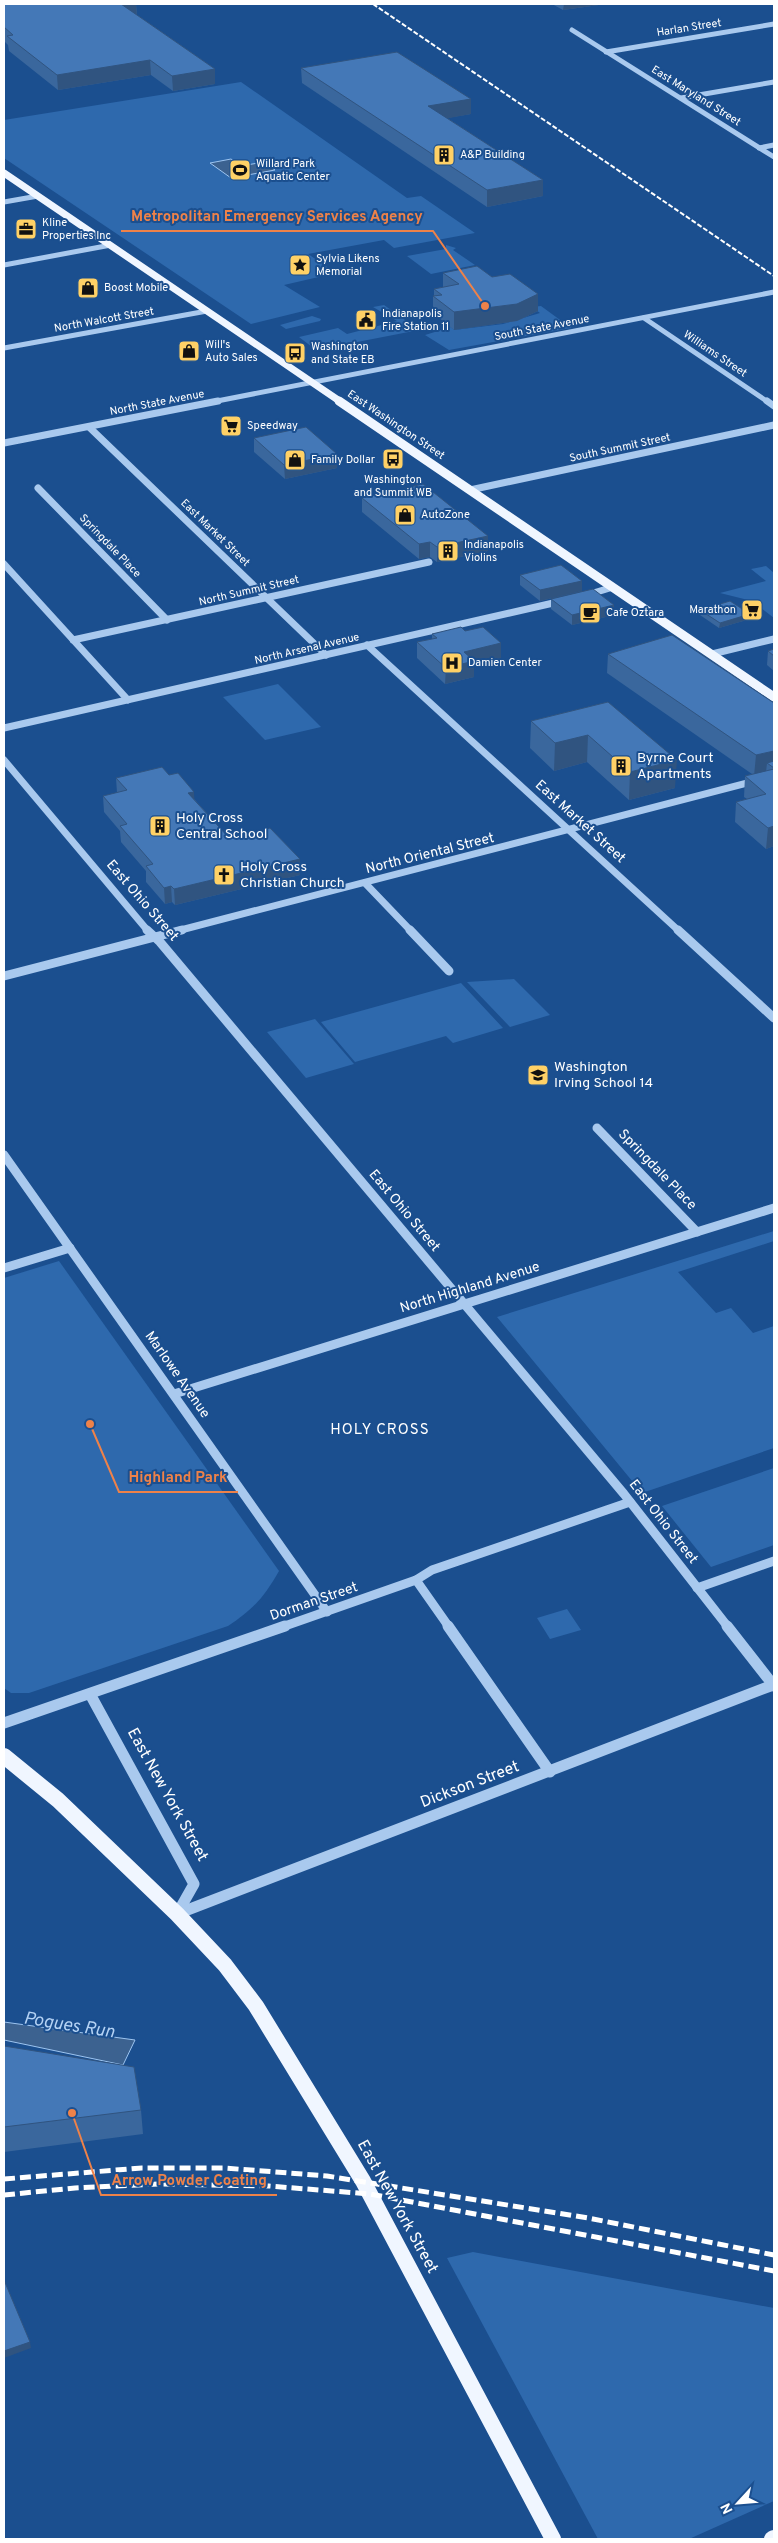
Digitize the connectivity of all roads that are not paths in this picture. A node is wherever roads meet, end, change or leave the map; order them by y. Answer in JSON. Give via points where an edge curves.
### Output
{"nodes":[{"id":1,"x":774,"y":24,"type":"edge"},
{"id":2,"x":572,"y":30,"type":"dead end"},
{"id":3,"x":606,"y":52,"type":"junction"},
{"id":4,"x":774,"y":82,"type":"edge"},
{"id":5,"x":681,"y":98,"type":"junction"},
{"id":6,"x":774,"y":145,"type":"edge"},
{"id":7,"x":759,"y":148,"type":"junction"},
{"id":8,"x":774,"y":157,"type":"edge"},
{"id":9,"x":4,"y":173,"type":"edge"},
{"id":10,"x":38,"y":196,"type":"junction"},
{"id":11,"x":4,"y":202,"type":"edge"},
{"id":12,"x":111,"y":246,"type":"junction"},
{"id":13,"x":4,"y":265,"type":"edge"},
{"id":14,"x":774,"y":292,"type":"edge"},
{"id":15,"x":207,"y":311,"type":"junction"},
{"id":16,"x":644,"y":318,"type":"junction"},
{"id":17,"x":4,"y":348,"type":"edge"},
{"id":18,"x":314,"y":383,"type":"junction"},
{"id":19,"x":774,"y":406,"type":"edge"},
{"id":20,"x":774,"y":425,"type":"edge"},
{"id":21,"x":89,"y":427,"type":"junction"},
{"id":22,"x":4,"y":443,"type":"edge"},
{"id":23,"x":38,"y":488,"type":"dead end"},
{"id":24,"x":470,"y":490,"type":"junction"},
{"id":25,"x":429,"y":562,"type":"dead end"},
{"id":26,"x":4,"y":564,"type":"edge"},
{"id":27,"x":613,"y":587,"type":"junction"},
{"id":28,"x":583,"y":596,"type":"edge"},
{"id":29,"x":266,"y":597,"type":"junction"},
{"id":30,"x":574,"y":598,"type":"edge"},
{"id":31,"x":167,"y":620,"type":"junction"},
{"id":32,"x":774,"y":639,"type":"edge"},
{"id":33,"x":73,"y":640,"type":"junction"},
{"id":34,"x":368,"y":645,"type":"junction"},
{"id":35,"x":712,"y":654,"type":"junction"},
{"id":36,"x":326,"y":655,"type":"junction"},
{"id":37,"x":774,"y":696,"type":"edge"},
{"id":38,"x":128,"y":700,"type":"junction"},
{"id":39,"x":4,"y":728,"type":"edge"},
{"id":40,"x":4,"y":760,"type":"edge"},
{"id":41,"x":774,"y":776,"type":"edge"},
{"id":42,"x":569,"y":830,"type":"junction"},
{"id":43,"x":364,"y":883,"type":"junction"},
{"id":44,"x":155,"y":937,"type":"junction"},
{"id":45,"x":449,"y":972,"type":"dead end"},
{"id":46,"x":4,"y":976,"type":"edge"},
{"id":47,"x":774,"y":1018,"type":"edge"},
{"id":48,"x":597,"y":1128,"type":"dead end"},
{"id":49,"x":4,"y":1155,"type":"edge"},
{"id":50,"x":774,"y":1208,"type":"edge"},
{"id":51,"x":697,"y":1232,"type":"junction"},
{"id":52,"x":70,"y":1248,"type":"junction"},
{"id":53,"x":4,"y":1268,"type":"edge"},
{"id":54,"x":464,"y":1304,"type":"junction"},
{"id":55,"x":174,"y":1394,"type":"junction"},
{"id":56,"x":630,"y":1502,"type":"junction"},
{"id":57,"x":774,"y":1561,"type":"edge"},
{"id":58,"x":416,"y":1580,"type":"junction"},
{"id":59,"x":697,"y":1588,"type":"junction"},
{"id":60,"x":328,"y":1612,"type":"junction"},
{"id":61,"x":774,"y":1686,"type":"edge"},
{"id":62,"x":90,"y":1694,"type":"junction"},
{"id":63,"x":4,"y":1723,"type":"edge"},
{"id":64,"x":4,"y":1756,"type":"edge"},
{"id":65,"x":550,"y":1772,"type":"junction"},
{"id":66,"x":177,"y":1914,"type":"junction"},
{"id":67,"x":553,"y":2539,"type":"edge"}],
"edges":[{"from":1,"to":3,"type":"street","name":"Harlan Street"},
{"from":2,"to":3,"type":"street","name":"East Maryland Street"},
{"from":3,"to":5,"type":"street","name":"East Maryland Street"},
{"from":4,"to":5,"type":"street"},
{"from":5,"to":7,"type":"street","name":"East Maryland Street"},
{"from":6,"to":7,"type":"street"},
{"from":7,"to":8,"type":"street","name":"East Maryland Street"},
{"from":9,"to":10,"type":"main road","name":"East Washington Street"},
{"from":10,"to":11,"type":"street"},
{"from":10,"to":12,"type":"main road","name":"East Washington Street"},
{"from":12,"to":13,"type":"street"},
{"from":12,"to":15,"type":"main road","name":"East Washington Street"},
{"from":14,"to":16,"type":"street","name":"South State Avenue"},
{"from":15,"to":17,"type":"street","name":"North Walcott Street"},
{"from":15,"to":18,"type":"main road","name":"East Washington Street"},
{"from":16,"to":18,"type":"street","name":"South State Avenue"},
{"from":16,"to":19,"type":"street","name":"Williams Street"},
{"from":18,"to":21,"type":"street","name":"North State Avenue"},
{"from":18,"to":24,"type":"main road","name":"East Washington Street"},
{"from":20,"to":24,"type":"street","name":"South Summit Street"},
{"from":21,"to":22,"type":"street","name":"North State Avenue"},
{"from":21,"to":29,"type":"street","name":"East Market Street"},
{"from":23,"to":31,"type":"street","name":"Springdale Place"},
{"from":24,"to":27,"type":"main road","name":"East Washington Street"},
{"from":25,"to":29,"type":"street","name":"North Summit Street"},
{"from":26,"to":33,"type":"street"},
{"from":27,"to":28,"type":"street"},
{"from":27,"to":35,"type":"main road","name":"East Washington Street"},
{"from":29,"to":31,"type":"street","name":"North Summit Street"},
{"from":29,"to":36,"type":"street","name":"East Market Street"},
{"from":30,"to":34,"type":"street","name":"North Arsenal Avenue"},
{"from":31,"to":33,"type":"street","name":"North Summit Street"},
{"from":32,"to":35,"type":"street"},
{"from":33,"to":38,"type":"street"},
{"from":34,"to":36,"type":"street","name":"North Arsenal Avenue"},
{"from":34,"to":42,"type":"street","name":"East Market Street"},
{"from":35,"to":37,"type":"main road","name":"East Washington Street"},
{"from":36,"to":38,"type":"street","name":"North Arsenal Avenue"},
{"from":38,"to":39,"type":"street","name":"North Arsenal Avenue"},
{"from":40,"to":44,"type":"street","name":"East Ohio Street"},
{"from":41,"to":42,"type":"street","name":"North Oriental Street"},
{"from":42,"to":43,"type":"street","name":"North Oriental Street"},
{"from":42,"to":47,"type":"street","name":"East Market Street"},
{"from":43,"to":44,"type":"street","name":"North Oriental Street"},
{"from":43,"to":45,"type":"street"},
{"from":44,"to":46,"type":"street","name":"North Oriental Street"},
{"from":44,"to":54,"type":"street","name":"East Ohio Street"},
{"from":48,"to":51,"type":"street","name":"Springdale Place"},
{"from":49,"to":52,"type":"street","name":"Marlowe Avenue"},
{"from":50,"to":51,"type":"street","name":"North Highland Avenue"},
{"from":51,"to":54,"type":"street","name":"North Highland Avenue"},
{"from":52,"to":53,"type":"street"},
{"from":52,"to":55,"type":"street","name":"Marlowe Avenue"},
{"from":54,"to":55,"type":"street","name":"North Highland Avenue"},
{"from":54,"to":56,"type":"street","name":"East Ohio Street"},
{"from":55,"to":60,"type":"street","name":"Marlowe Avenue"},
{"from":56,"to":58,"type":"street","name":"Dorman Street","via":[[432,1570]]},
{"from":56,"to":59,"type":"street","name":"East Ohio Street"},
{"from":57,"to":59,"type":"street"},
{"from":58,"to":60,"type":"street","name":"Dorman Street"},
{"from":58,"to":65,"type":"street"},
{"from":59,"to":61,"type":"street","name":"East Ohio Street"},
{"from":60,"to":62,"type":"street","name":"Dorman Street"},
{"from":61,"to":65,"type":"street","name":"Dickson Street"},
{"from":62,"to":63,"type":"street","name":"Dorman Street"},
{"from":62,"to":66,"type":"street","name":"East New York Street","via":[[194,1884]]},
{"from":64,"to":66,"type":"main road","name":"East New York Street","via":[[58,1800]]},
{"from":65,"to":66,"type":"street","name":"Dickson Street"},
{"from":66,"to":67,"type":"main road","name":"East New York Street","via":[[225,1965],[256,2006],[333,2130]]}]}
